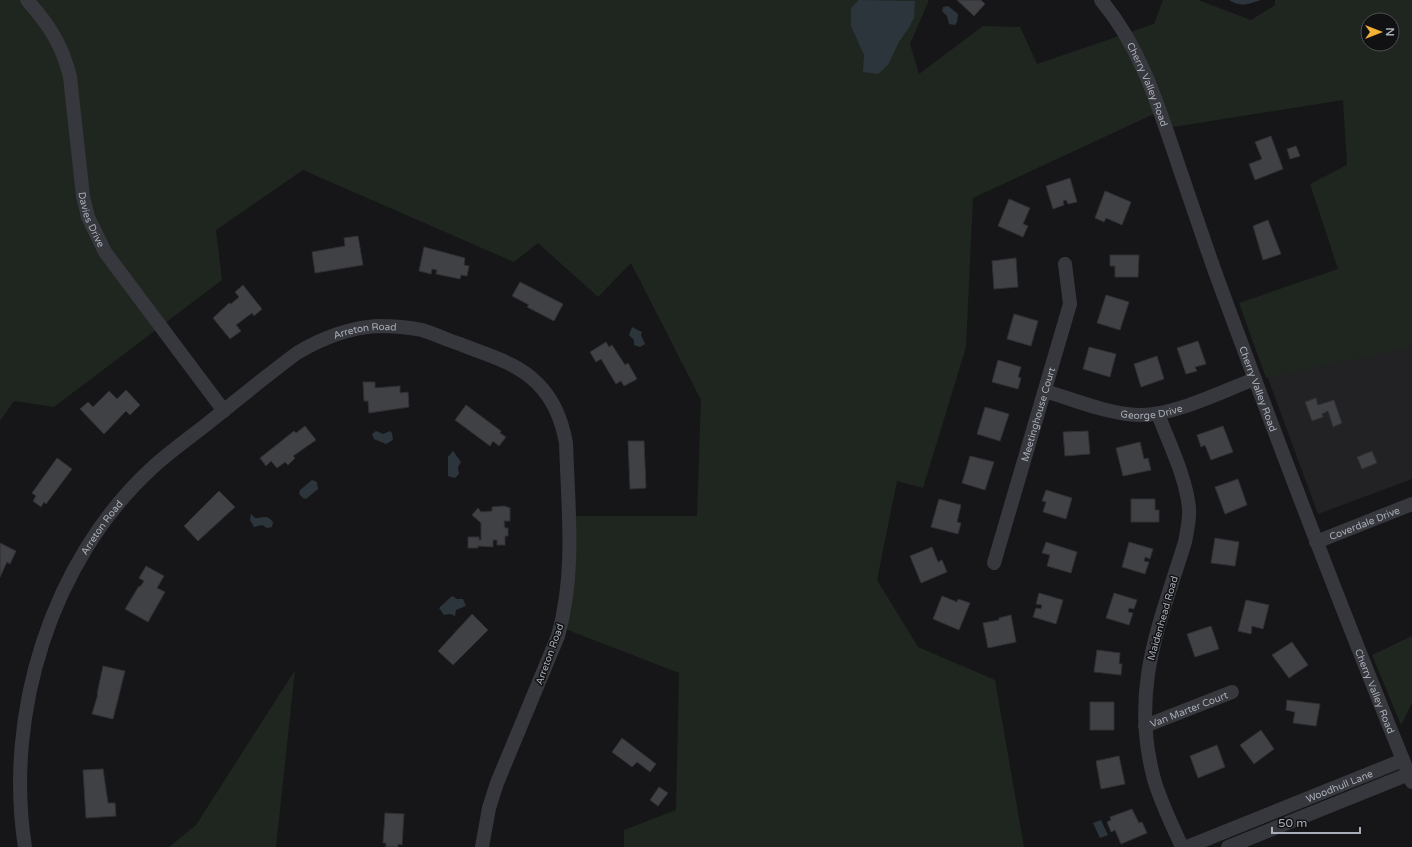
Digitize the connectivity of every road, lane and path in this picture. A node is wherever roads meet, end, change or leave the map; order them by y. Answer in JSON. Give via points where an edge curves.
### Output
{"nodes":[{"id":1,"x":27,"y":0,"type":"edge"},
{"id":2,"x":1101,"y":0,"type":"edge"},
{"id":3,"x":1065,"y":264,"type":"dead end"},
{"id":4,"x":1255,"y":379,"type":"junction"},
{"id":5,"x":1045,"y":391,"type":"junction"},
{"id":6,"x":224,"y":411,"type":"junction"},
{"id":7,"x":1158,"y":414,"type":"junction"},
{"id":8,"x":1412,"y":504,"type":"edge"},
{"id":9,"x":1316,"y":542,"type":"junction"},
{"id":10,"x":994,"y":564,"type":"dead end"},
{"id":11,"x":1232,"y":692,"type":"dead end"},
{"id":12,"x":1145,"y":726,"type":"junction"},
{"id":13,"x":1404,"y":760,"type":"junction"},
{"id":14,"x":1410,"y":778,"type":"edge"},
{"id":15,"x":25,"y":847,"type":"edge"},
{"id":16,"x":482,"y":847,"type":"edge"},
{"id":17,"x":1182,"y":847,"type":"edge"},
{"id":18,"x":1187,"y":847,"type":"edge"},
{"id":19,"x":1228,"y":847,"type":"edge"}],
"edges":[{"from":1,"to":6,"type":"street","name":"Davies Drive","via":[[48,24],[65,59],[70,77],[83,196],[96,235]]},
{"from":2,"to":4,"type":"street","name":"Cherry Valley Road","via":[[1123,30],[1150,82],[1205,244]]},
{"from":3,"to":5,"type":"street","name":"Meetinghouse Court","via":[[1070,304]]},
{"from":4,"to":7,"type":"street","name":"George Drive"},
{"from":4,"to":9,"type":"street","name":"Cherry Valley Road"},
{"from":5,"to":7,"type":"street","name":"George Drive","via":[[1122,414]]},
{"from":5,"to":10,"type":"street","name":"Meetinghouse Court"},
{"from":6,"to":15,"type":"street","name":"Arreton Road","via":[[150,470],[124,497],[84,553],[56,607],[38,657],[26,709],[21,746],[21,807]]},
{"from":6,"to":16,"type":"street","name":"Arreton Road","via":[[290,358],[316,342],[340,333],[378,326],[423,330],[508,363],[538,383],[556,410],[563,426],[566,451],[569,586],[558,636],[489,808]]},
{"from":7,"to":12,"type":"street","name":"Maidenhead Road","via":[[1186,493],[1189,509],[1185,542],[1153,644],[1144,695]]},
{"from":8,"to":9,"type":"street","name":"Coverdale Drive"},
{"from":9,"to":13,"type":"street","name":"Cherry Valley Road"},
{"from":11,"to":12,"type":"street","name":"Van Marter Court"},
{"from":12,"to":17,"type":"street","name":"Maidenhead Road","via":[[1154,780]]},
{"from":13,"to":14,"type":"street","name":"Cherry Valley Road"},
{"from":13,"to":18,"type":"street","name":"Woodhull Lane"},
{"from":14,"to":19,"type":"street","name":"Woodhull Lane"}]}
